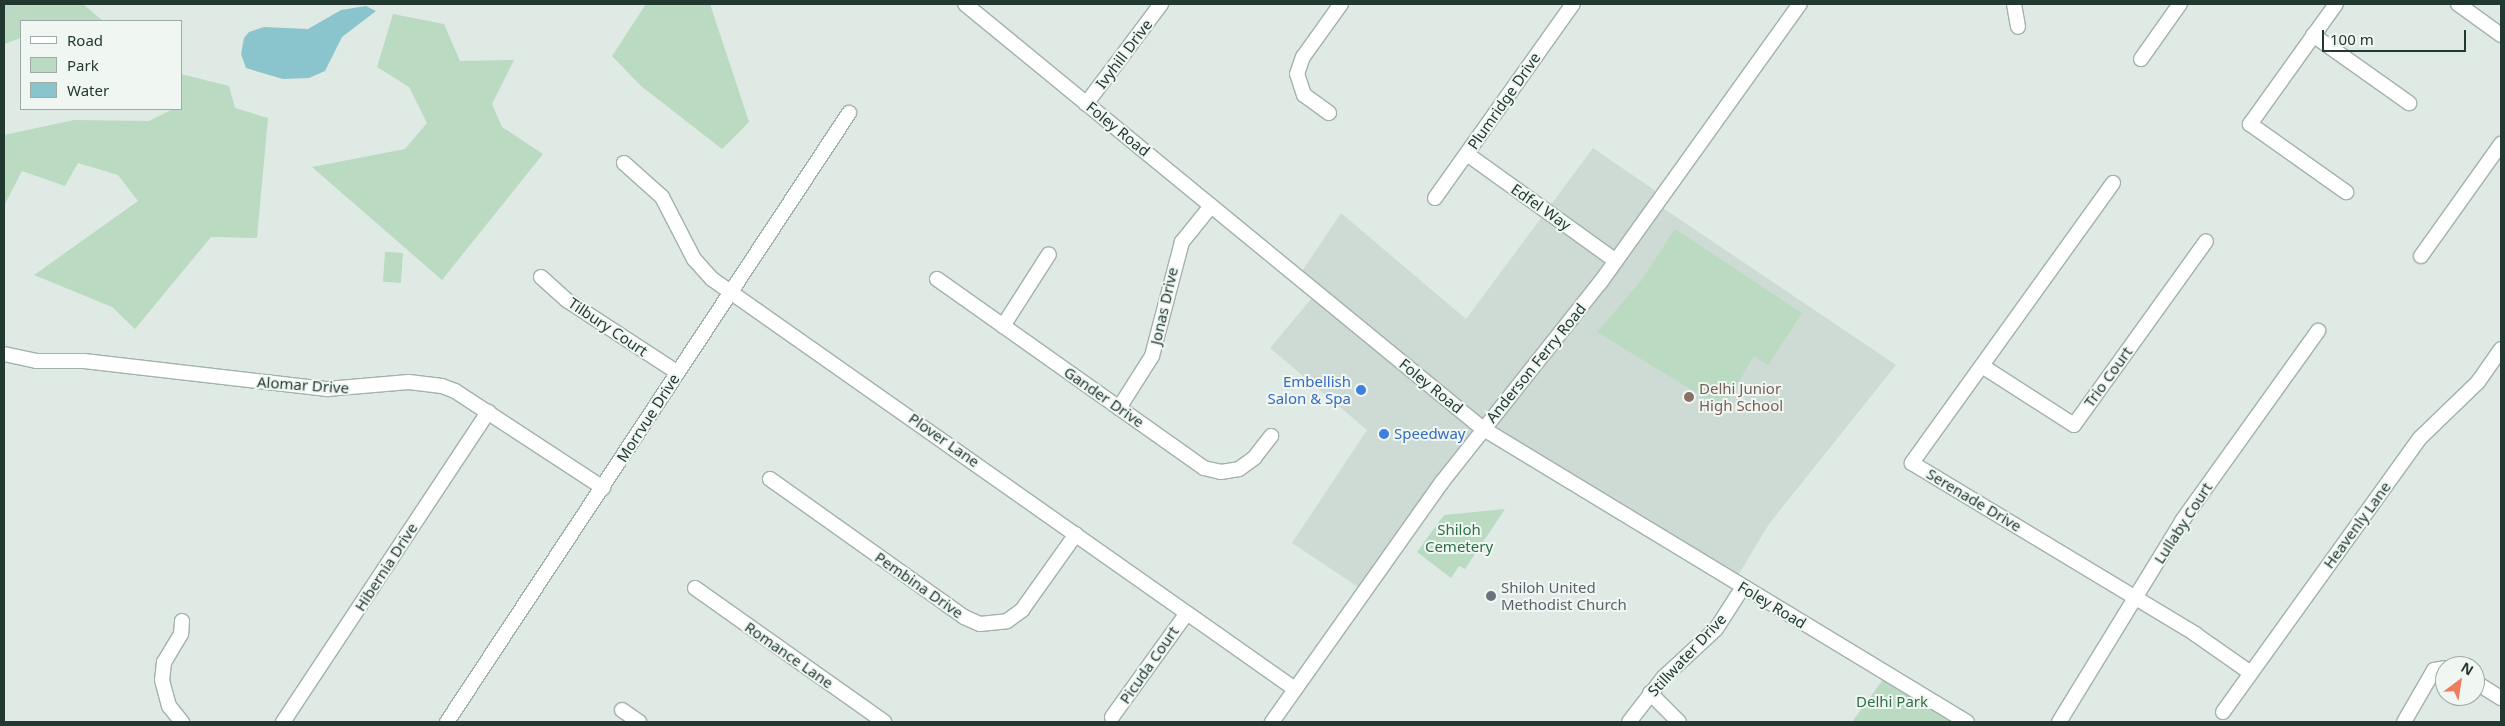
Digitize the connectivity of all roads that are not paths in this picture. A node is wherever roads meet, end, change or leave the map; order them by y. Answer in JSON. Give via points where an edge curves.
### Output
{"nodes":[{"id":1,"x":965,"y":4,"type":"edge"},
{"id":2,"x":1162,"y":4,"type":"edge"},
{"id":3,"x":1341,"y":4,"type":"edge"},
{"id":4,"x":1573,"y":4,"type":"edge"},
{"id":5,"x":1800,"y":4,"type":"edge"},
{"id":6,"x":2014,"y":4,"type":"edge"},
{"id":7,"x":2180,"y":4,"type":"edge"},
{"id":8,"x":2336,"y":4,"type":"edge"},
{"id":9,"x":2458,"y":4,"type":"edge"},
{"id":10,"x":2018,"y":28,"type":"dead end"},
{"id":11,"x":2314,"y":35,"type":"junction"},
{"id":12,"x":2501,"y":35,"type":"edge"},
{"id":13,"x":2141,"y":58,"type":"dead end"},
{"id":14,"x":2409,"y":103,"type":"dead end"},
{"id":15,"x":1086,"y":104,"type":"junction"},
{"id":16,"x":1329,"y":113,"type":"dead end"},
{"id":17,"x":849,"y":114,"type":"dead end"},
{"id":18,"x":2501,"y":144,"type":"edge"},
{"id":19,"x":1466,"y":154,"type":"junction"},
{"id":20,"x":624,"y":163,"type":"dead end"},
{"id":21,"x":2113,"y":183,"type":"dead end"},
{"id":22,"x":2346,"y":192,"type":"dead end"},
{"id":23,"x":1435,"y":198,"type":"dead end"},
{"id":24,"x":1211,"y":206,"type":"junction"},
{"id":25,"x":2206,"y":241,"type":"dead end"},
{"id":26,"x":1049,"y":254,"type":"dead end"},
{"id":27,"x":2421,"y":256,"type":"dead end"},
{"id":28,"x":1616,"y":261,"type":"junction"},
{"id":29,"x":542,"y":277,"type":"dead end"},
{"id":30,"x":937,"y":279,"type":"dead end"},
{"id":31,"x":732,"y":292,"type":"junction"},
{"id":32,"x":1003,"y":326,"type":"junction"},
{"id":33,"x":2318,"y":331,"type":"dead end"},
{"id":34,"x":2501,"y":349,"type":"edge"},
{"id":35,"x":4,"y":354,"type":"edge"},
{"id":36,"x":1982,"y":366,"type":"junction"},
{"id":37,"x":678,"y":373,"type":"junction"},
{"id":38,"x":1119,"y":408,"type":"junction"},
{"id":39,"x":488,"y":412,"type":"junction"},
{"id":40,"x":1482,"y":428,"type":"junction"},
{"id":41,"x":1271,"y":436,"type":"dead end"},
{"id":42,"x":770,"y":479,"type":"dead end"},
{"id":43,"x":603,"y":488,"type":"junction"},
{"id":44,"x":1076,"y":534,"type":"junction"},
{"id":45,"x":1743,"y":587,"type":"junction"},
{"id":46,"x":695,"y":588,"type":"dead end"},
{"id":47,"x":2135,"y":597,"type":"junction"},
{"id":48,"x":1187,"y":613,"type":"junction"},
{"id":49,"x":182,"y":621,"type":"dead end"},
{"id":50,"x":2435,"y":670,"type":"edge"},
{"id":51,"x":2251,"y":673,"type":"junction"},
{"id":52,"x":1295,"y":688,"type":"junction"},
{"id":53,"x":2485,"y":688,"type":"edge"},
{"id":54,"x":1650,"y":693,"type":"junction"},
{"id":55,"x":2501,"y":698,"type":"edge"},
{"id":56,"x":622,"y":710,"type":"dead end"},
{"id":57,"x":2223,"y":712,"type":"dead end"},
{"id":58,"x":1112,"y":717,"type":"dead end"},
{"id":59,"x":182,"y":722,"type":"edge"},
{"id":60,"x":283,"y":722,"type":"edge"},
{"id":61,"x":447,"y":722,"type":"edge"},
{"id":62,"x":639,"y":722,"type":"edge"},
{"id":63,"x":884,"y":722,"type":"edge"},
{"id":64,"x":1272,"y":722,"type":"edge"},
{"id":65,"x":1629,"y":722,"type":"edge"},
{"id":66,"x":1679,"y":722,"type":"edge"},
{"id":67,"x":1967,"y":722,"type":"edge"},
{"id":68,"x":2059,"y":722,"type":"edge"},
{"id":69,"x":2404,"y":722,"type":"edge"}],
"edges":[{"from":1,"to":15,"type":"street","name":"Foley Road"},
{"from":2,"to":15,"type":"street","name":"Ivyhill Drive"},
{"from":3,"to":16,"type":"street","via":[[1303,57],[1297,74],[1304,95]]},
{"from":4,"to":19,"type":"street","name":"Plumridge Drive"},
{"from":5,"to":28,"type":"street","name":"Anderson Ferry Road"},
{"from":6,"to":10,"type":"street"},
{"from":7,"to":13,"type":"street"},
{"from":8,"to":11,"type":"street"},
{"from":9,"to":12,"type":"street"},
{"from":11,"to":14,"type":"street"},
{"from":11,"to":22,"type":"street","via":[[2250,124]]},
{"from":15,"to":24,"type":"street","name":"Foley Road"},
{"from":17,"to":31,"type":"street","name":"Morrvue Drive"},
{"from":18,"to":27,"type":"street"},
{"from":19,"to":23,"type":"street","name":"Plumridge Drive"},
{"from":19,"to":28,"type":"street","name":"Edfel Way"},
{"from":20,"to":31,"type":"street","name":"Plover Lane","via":[[662,197],[702,270]]},
{"from":21,"to":36,"type":"street","name":"Serenade Drive"},
{"from":24,"to":38,"type":"street","name":"Jonas Drive","via":[[1182,242],[1152,356]]},
{"from":24,"to":40,"type":"street","name":"Foley Road"},
{"from":25,"to":36,"type":"street","name":"Trio Court","via":[[2074,425]]},
{"from":26,"to":32,"type":"street"},
{"from":28,"to":40,"type":"street","name":"Anderson Ferry Road","via":[[1560,336]]},
{"from":29,"to":37,"type":"street","name":"Tilbury Court","via":[[568,301]]},
{"from":30,"to":32,"type":"street","name":"Gander Drive"},
{"from":31,"to":37,"type":"street","name":"Morrvue Drive"},
{"from":31,"to":44,"type":"street","name":"Plover Lane"},
{"from":32,"to":38,"type":"street","name":"Gander Drive"},
{"from":33,"to":47,"type":"street","name":"Lullaby Court","via":[[2192,506]]},
{"from":34,"to":51,"type":"street","name":"Heavenly Lane","via":[[2478,382],[2420,438]]},
{"from":35,"to":39,"type":"street","name":"Alomar Drive","via":[[36,361],[84,361],[327,389],[428,383],[455,391]]},
{"from":36,"to":47,"type":"street","name":"Serenade Drive","via":[[1912,463]]},
{"from":37,"to":43,"type":"street","name":"Morrvue Drive"},
{"from":38,"to":41,"type":"street","name":"Gander Drive","via":[[1198,464],[1213,471],[1230,471],[1247,464]]},
{"from":39,"to":43,"type":"street","name":"Alomar Drive"},
{"from":39,"to":60,"type":"street","name":"Hibernia Drive"},
{"from":40,"to":45,"type":"street","name":"Foley Road"},
{"from":40,"to":52,"type":"street","name":"Anderson Ferry Road"},
{"from":42,"to":44,"type":"street","name":"Pembina Drive","via":[[964,617],[980,624],[999,624],[1015,616]]},
{"from":43,"to":61,"type":"street","name":"Morrvue Drive"},
{"from":44,"to":48,"type":"street","name":"Plover Lane"},
{"from":45,"to":54,"type":"street","name":"Stillwater Drive","via":[[1716,629]]},
{"from":45,"to":67,"type":"street","name":"Foley Road"},
{"from":46,"to":63,"type":"street","name":"Romance Lane"},
{"from":47,"to":51,"type":"street","name":"Serenade Drive"},
{"from":47,"to":68,"type":"street","name":"Lullaby Court"},
{"from":48,"to":52,"type":"street","name":"Plover Lane"},
{"from":48,"to":58,"type":"street","name":"Picuda Court"},
{"from":49,"to":59,"type":"street","via":[[181,634],[164,662],[162,680],[169,706]]},
{"from":50,"to":69,"type":"street"},
{"from":51,"to":57,"type":"street","name":"Heavenly Lane"},
{"from":52,"to":64,"type":"street","name":"Anderson Ferry Road"},
{"from":53,"to":55,"type":"street"},
{"from":54,"to":65,"type":"street","name":"Stillwater Drive"},
{"from":54,"to":66,"type":"street"},
{"from":56,"to":62,"type":"street"}]}
